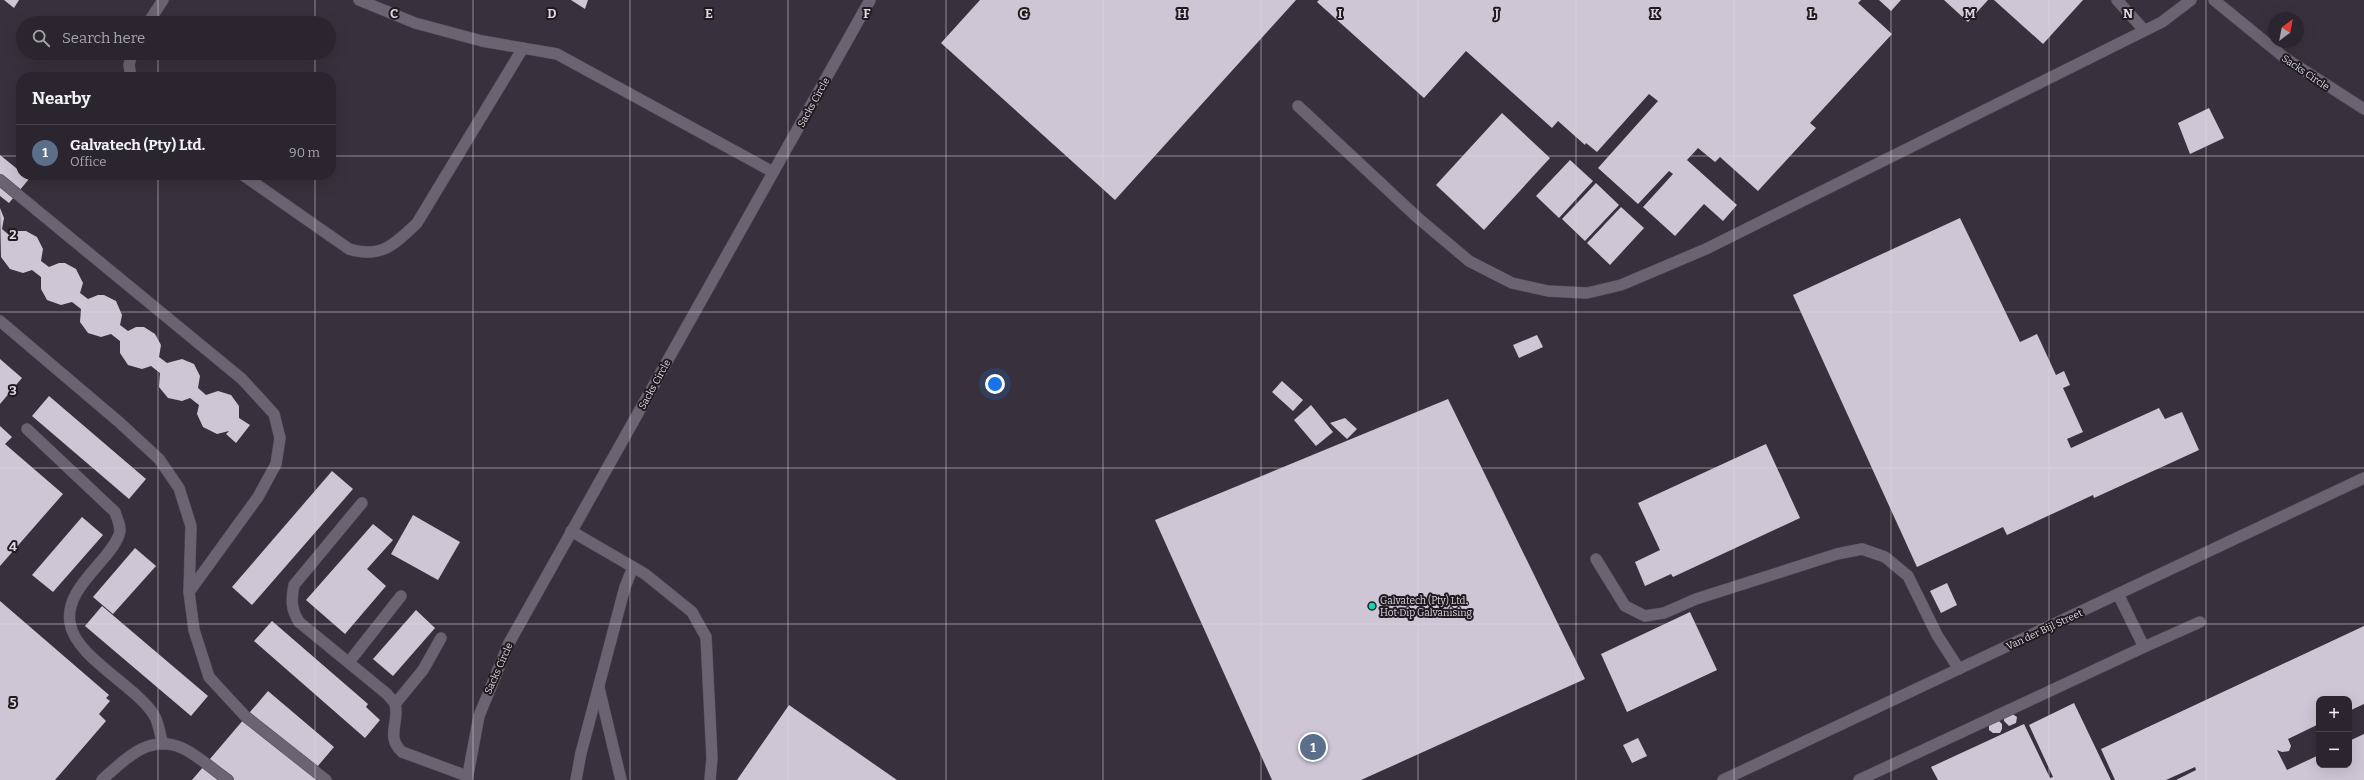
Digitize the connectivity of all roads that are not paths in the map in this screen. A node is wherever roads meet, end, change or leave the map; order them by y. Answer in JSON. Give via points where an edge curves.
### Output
{"nodes":[{"id":1,"x":163,"y":0,"type":"edge"},
{"id":2,"x":359,"y":0,"type":"edge"},
{"id":3,"x":870,"y":0,"type":"edge"},
{"id":4,"x":2117,"y":0,"type":"edge"},
{"id":5,"x":2191,"y":0,"type":"edge"},
{"id":6,"x":2214,"y":0,"type":"edge"},
{"id":7,"x":153,"y":16,"type":"edge"},
{"id":8,"x":2144,"y":30,"type":"junction"},
{"id":9,"x":523,"y":48,"type":"junction"},
{"id":10,"x":130,"y":60,"type":"edge"},
{"id":11,"x":130,"y":72,"type":"edge"},
{"id":12,"x":1298,"y":106,"type":"dead end"},
{"id":13,"x":2364,"y":109,"type":"edge"},
{"id":14,"x":773,"y":172,"type":"junction"},
{"id":15,"x":0,"y":180,"type":"edge"},
{"id":16,"x":250,"y":180,"type":"edge"},
{"id":17,"x":0,"y":320,"type":"edge"},
{"id":18,"x":27,"y":429,"type":"dead end"},
{"id":19,"x":2364,"y":478,"type":"edge"},
{"id":20,"x":362,"y":503,"type":"dead end"},
{"id":21,"x":571,"y":531,"type":"junction"},
{"id":22,"x":1596,"y":559,"type":"dead end"},
{"id":23,"x":632,"y":567,"type":"junction"},
{"id":24,"x":189,"y":592,"type":"junction"},
{"id":25,"x":2118,"y":594,"type":"junction"},
{"id":26,"x":401,"y":596,"type":"dead end"},
{"id":27,"x":2200,"y":622,"type":"dead end"},
{"id":28,"x":441,"y":638,"type":"dead end"},
{"id":29,"x":2144,"y":647,"type":"junction"},
{"id":30,"x":349,"y":662,"type":"junction"},
{"id":31,"x":1959,"y":669,"type":"junction"},
{"id":32,"x":599,"y":685,"type":"junction"},
{"id":33,"x":395,"y":704,"type":"junction"},
{"id":34,"x":163,"y":744,"type":"junction"},
{"id":35,"x":467,"y":778,"type":"edge"},
{"id":36,"x":102,"y":780,"type":"edge"},
{"id":37,"x":228,"y":780,"type":"edge"},
{"id":38,"x":326,"y":780,"type":"edge"},
{"id":39,"x":576,"y":780,"type":"edge"},
{"id":40,"x":621,"y":780,"type":"edge"},
{"id":41,"x":710,"y":780,"type":"edge"},
{"id":42,"x":1723,"y":780,"type":"edge"},
{"id":43,"x":1859,"y":780,"type":"edge"}],
"edges":[{"from":1,"to":7,"type":"lane"},
{"from":2,"to":9,"type":"lane","via":[[415,23],[482,41]]},
{"from":3,"to":14,"type":"lane","name":"Sacks Circle"},
{"from":4,"to":8,"type":"lane"},
{"from":5,"to":8,"type":"lane","via":[[2162,22]]},
{"from":6,"to":13,"type":"lane","name":"Sacks Circle","via":[[2285,58]]},
{"from":8,"to":12,"type":"lane","via":[[1706,249],[1621,285],[1587,293],[1548,291],[1512,283],[1469,261],[1418,218]]},
{"from":9,"to":14,"type":"lane","via":[[557,54]]},
{"from":9,"to":16,"type":"lane","via":[[417,223],[397,242],[378,252],[362,253],[349,249]]},
{"from":10,"to":11,"type":"lane"},
{"from":14,"to":21,"type":"lane","name":"Sacks Circle"},
{"from":15,"to":24,"type":"lane","via":[[242,379],[274,414],[280,438],[276,464],[258,497]]},
{"from":17,"to":24,"type":"lane","via":[[159,459],[179,488],[191,526]]},
{"from":18,"to":34,"type":"lane","via":[[115,512],[119,534],[80,588],[71,606],[69,622],[73,636],[83,649],[143,702],[155,716]]},
{"from":19,"to":25,"type":"lane","name":"Van der Bijl Street"},
{"from":20,"to":30,"type":"lane","via":[[294,585],[291,600],[293,612],[299,622]]},
{"from":21,"to":23,"type":"lane"},
{"from":21,"to":35,"type":"lane","name":"Sacks Circle","via":[[509,643],[496,672],[478,716]]},
{"from":22,"to":31,"type":"lane","via":[[1624,606],[1644,616],[1664,613],[1696,599],[1837,554],[1862,549],[1886,557],[1908,576],[1937,635]]},
{"from":23,"to":32,"type":"lane"},
{"from":23,"to":41,"type":"lane","via":[[692,612],[706,637],[712,758]]},
{"from":24,"to":38,"type":"lane","via":[[194,630],[209,677],[245,716]]},
{"from":25,"to":29,"type":"lane"},
{"from":25,"to":31,"type":"lane","name":"Van der Bijl Street"},
{"from":26,"to":30,"type":"lane"},
{"from":27,"to":29,"type":"lane"},
{"from":28,"to":33,"type":"lane","via":[[423,670]]},
{"from":29,"to":43,"type":"lane"},
{"from":30,"to":33,"type":"lane"},
{"from":31,"to":42,"type":"lane","name":"Van der Bijl Street"},
{"from":32,"to":39,"type":"lane"},
{"from":32,"to":40,"type":"lane"},
{"from":33,"to":35,"type":"lane","via":[[393,737],[396,747],[402,752]]},
{"from":34,"to":36,"type":"lane","via":[[142,747]]},
{"from":34,"to":37,"type":"lane","via":[[182,748]]}]}
